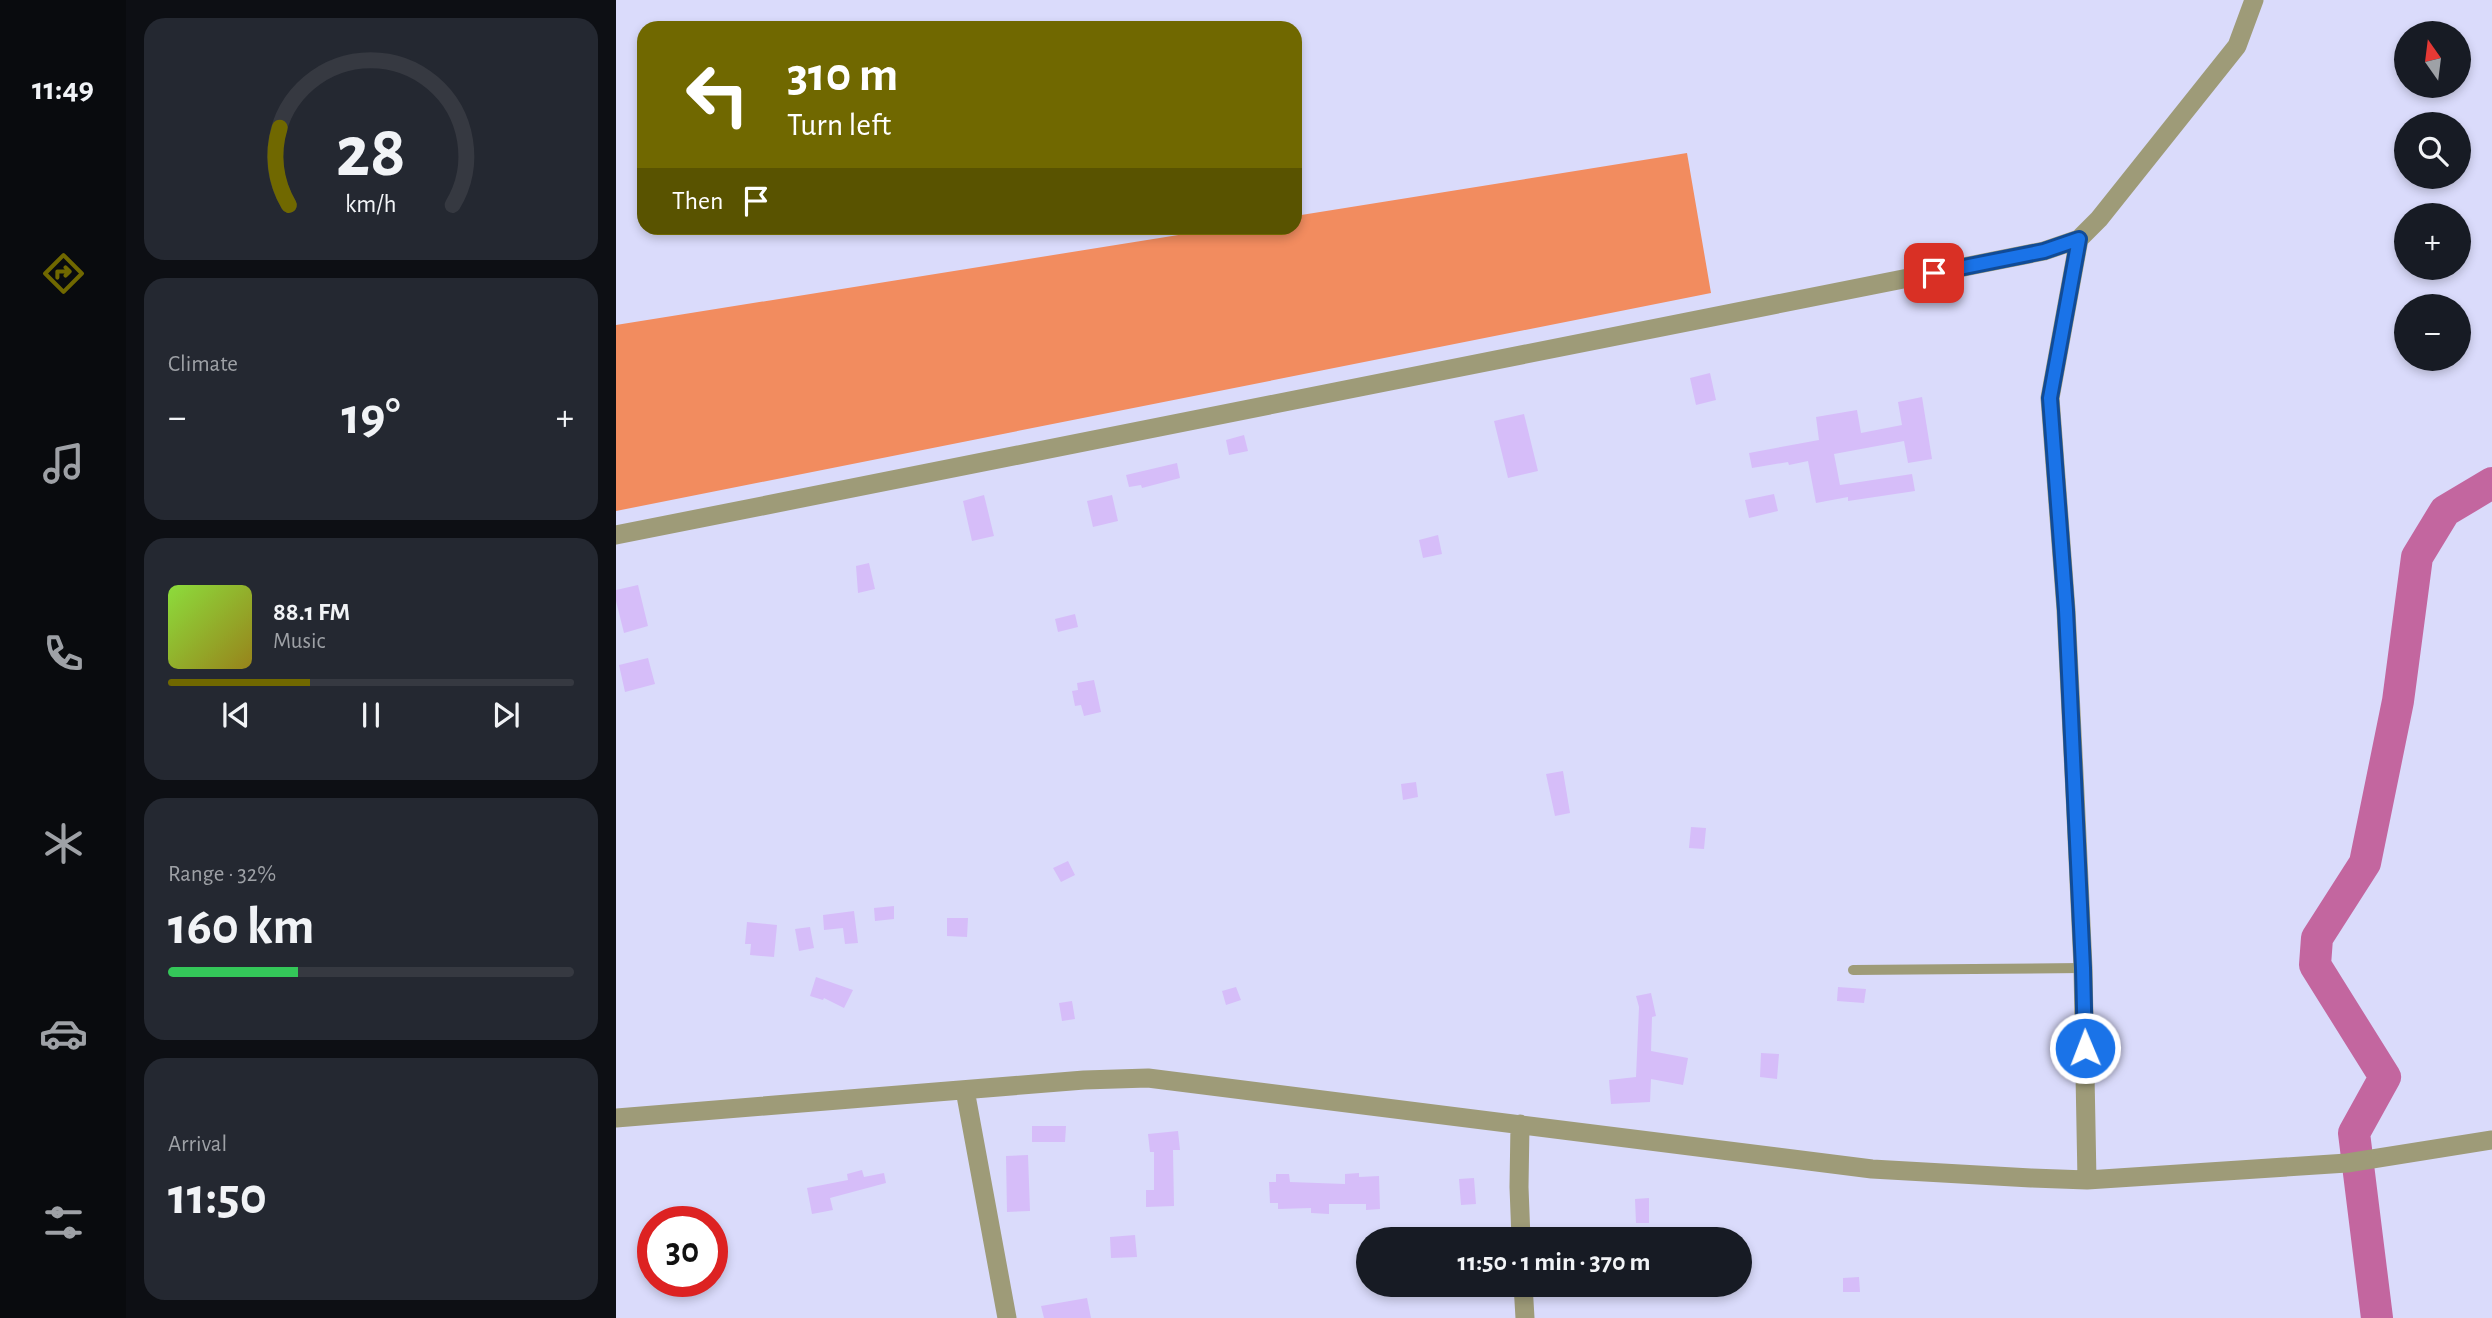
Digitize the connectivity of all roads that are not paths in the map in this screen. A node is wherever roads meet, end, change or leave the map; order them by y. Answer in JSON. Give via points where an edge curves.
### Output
{"nodes":[{"id":1,"x":2254,"y":0,"type":"edge"},
{"id":2,"x":2079,"y":239,"type":"junction"},
{"id":3,"x":616,"y":536,"type":"edge"},
{"id":4,"x":2083,"y":968,"type":"junction"},
{"id":5,"x":1853,"y":970,"type":"dead end"},
{"id":6,"x":965,"y":1090,"type":"junction"},
{"id":7,"x":616,"y":1118,"type":"edge"},
{"id":8,"x":1520,"y":1124,"type":"junction"},
{"id":9,"x":2492,"y":1140,"type":"edge"},
{"id":10,"x":2087,"y":1180,"type":"junction"},
{"id":11,"x":1521,"y":1227,"type":"edge"},
{"id":12,"x":1524,"y":1297,"type":"edge"},
{"id":13,"x":1007,"y":1318,"type":"edge"},
{"id":14,"x":1525,"y":1318,"type":"edge"}],
"edges":[{"from":1,"to":2,"type":"street","via":[[2237,46]]},
{"from":2,"to":3,"type":"street","via":[[2030,254]]},
{"from":2,"to":4,"type":"street","via":[[2050,398],[2066,610]]},
{"from":4,"to":5,"type":"lane"},
{"from":4,"to":10,"type":"street"},
{"from":6,"to":7,"type":"street"},
{"from":6,"to":8,"type":"street","via":[[1148,1079]]},
{"from":6,"to":13,"type":"street"},
{"from":8,"to":10,"type":"street","via":[[1872,1169]]},
{"from":8,"to":11,"type":"street"},
{"from":9,"to":10,"type":"street","via":[[2347,1163]]},
{"from":12,"to":14,"type":"street"}]}
